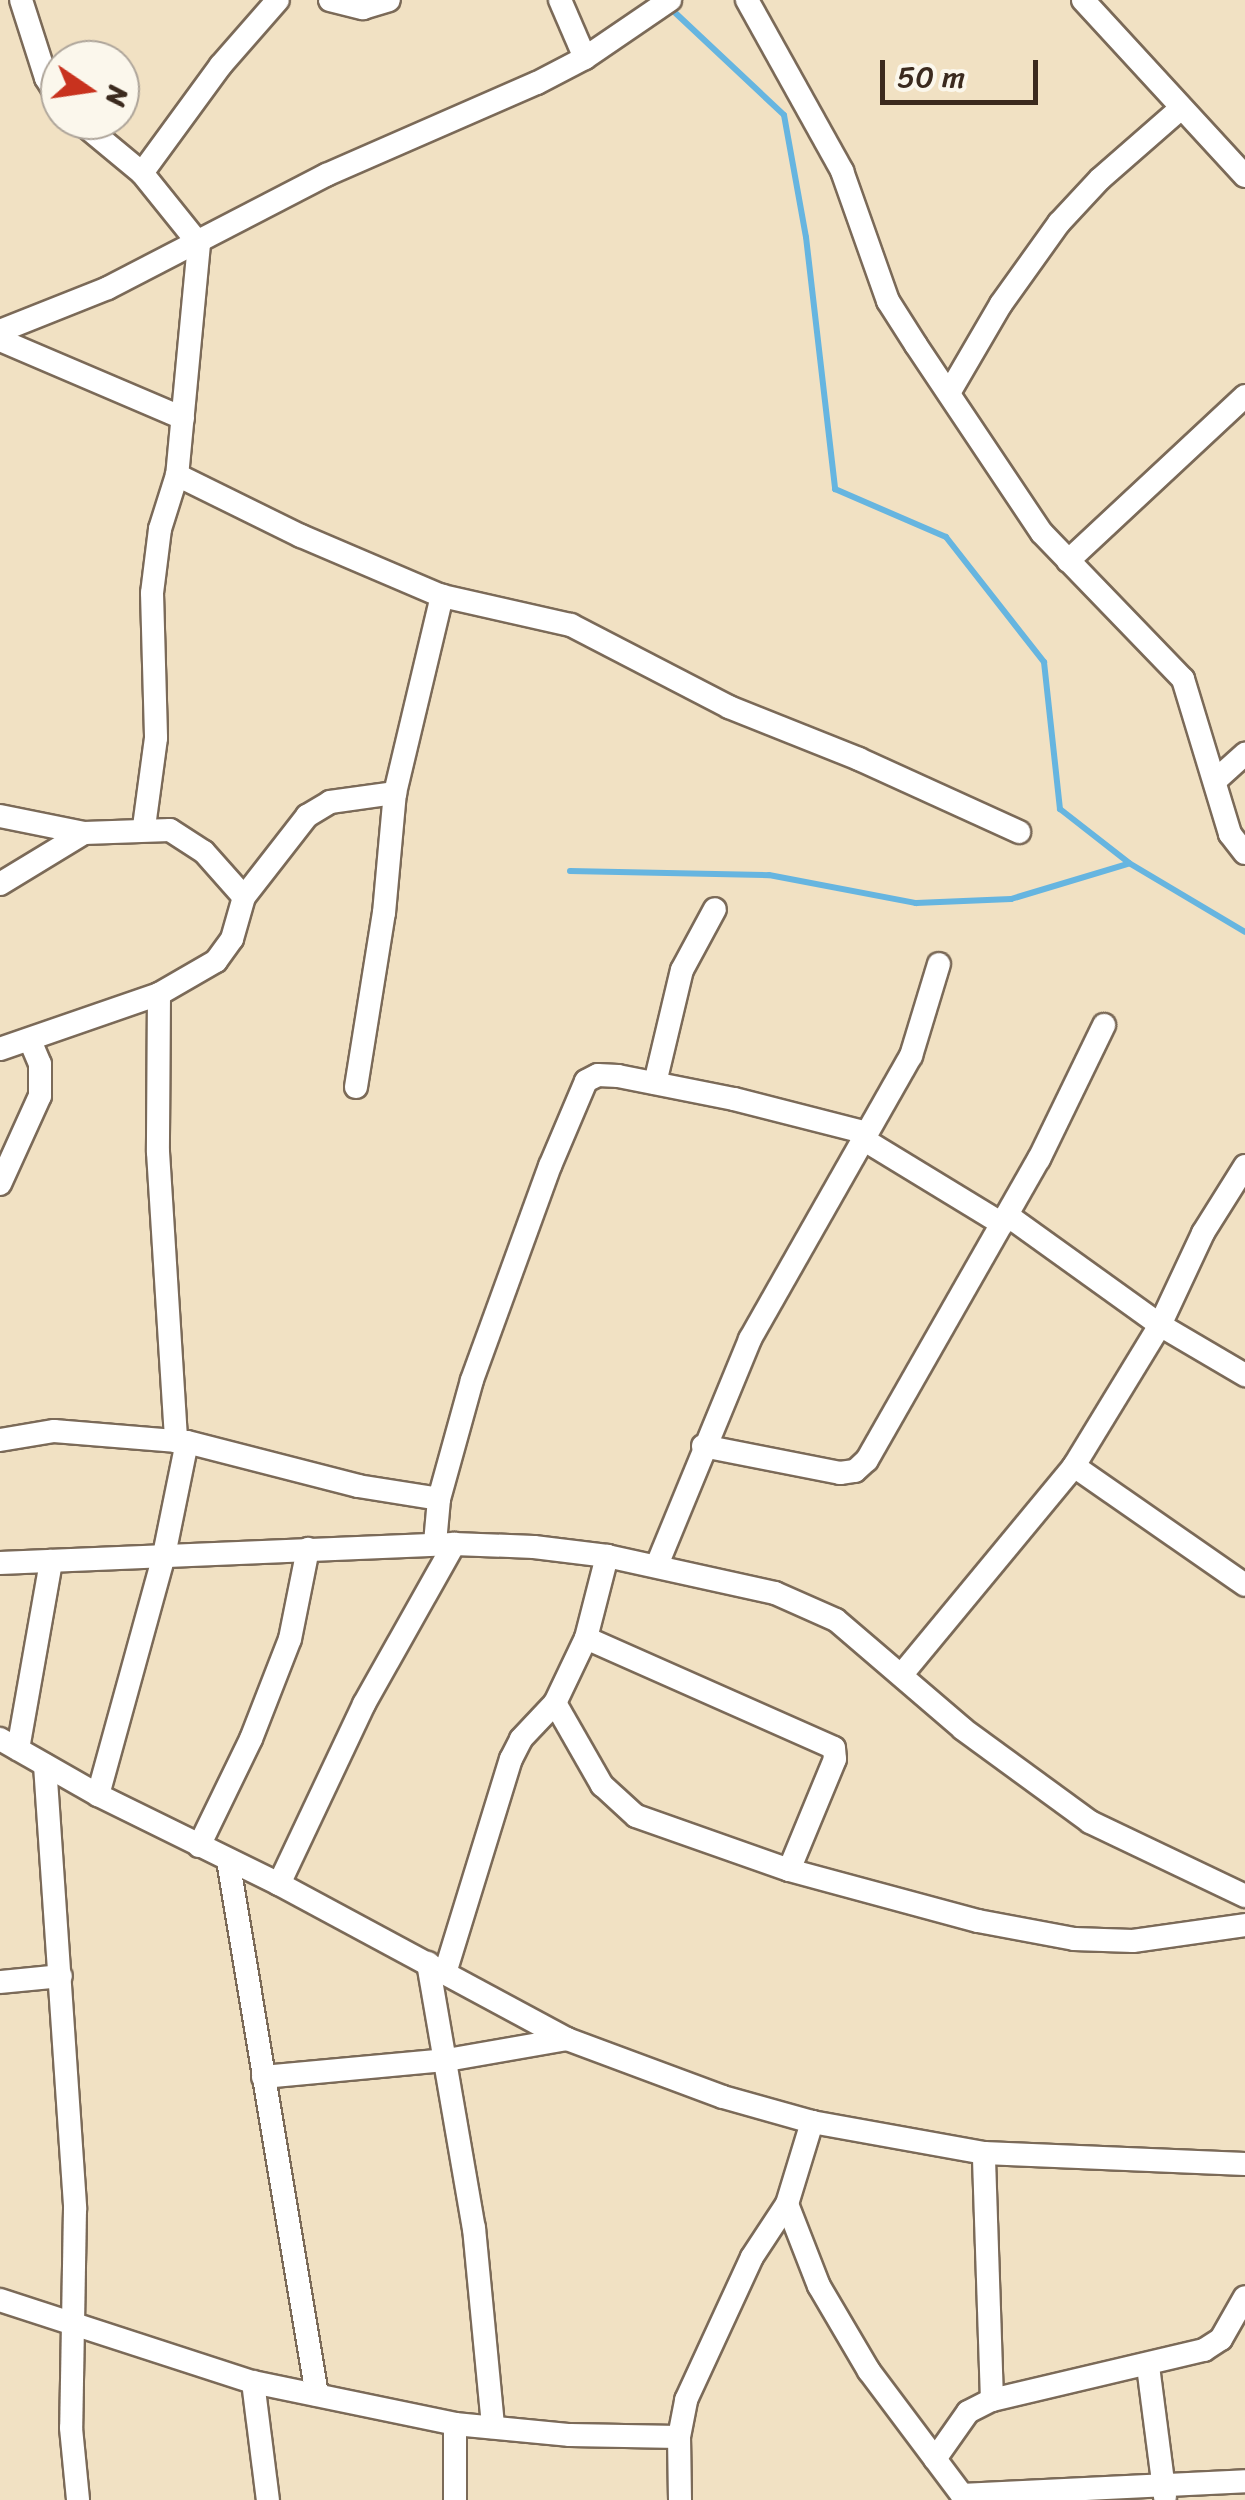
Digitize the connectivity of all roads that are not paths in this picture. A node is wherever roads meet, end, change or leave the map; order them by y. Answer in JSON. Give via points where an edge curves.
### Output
{"nodes":[{"id":1,"x":21,"y":0,"type":"edge"},
{"id":2,"x":278,"y":0,"type":"edge"},
{"id":3,"x":330,"y":0,"type":"edge"},
{"id":4,"x":389,"y":0,"type":"edge"},
{"id":5,"x":560,"y":0,"type":"edge"},
{"id":6,"x":670,"y":0,"type":"edge"},
{"id":7,"x":748,"y":0,"type":"edge"},
{"id":8,"x":1084,"y":0,"type":"edge"},
{"id":9,"x":585,"y":58,"type":"junction"},
{"id":10,"x":40,"y":59,"type":"edge"},
{"id":11,"x":1180,"y":109,"type":"junction"},
{"id":12,"x":102,"y":140,"type":"edge"},
{"id":13,"x":142,"y":173,"type":"junction"},
{"id":14,"x":1245,"y":176,"type":"edge"},
{"id":15,"x":200,"y":244,"type":"junction"},
{"id":16,"x":0,"y":331,"type":"edge"},
{"id":17,"x":0,"y":340,"type":"edge"},
{"id":18,"x":949,"y":394,"type":"junction"},
{"id":19,"x":1245,"y":396,"type":"edge"},
{"id":20,"x":182,"y":418,"type":"junction"},
{"id":21,"x":177,"y":475,"type":"junction"},
{"id":22,"x":1068,"y":562,"type":"junction"},
{"id":23,"x":442,"y":596,"type":"junction"},
{"id":24,"x":1245,"y":754,"type":"edge"},
{"id":25,"x":1217,"y":780,"type":"junction"},
{"id":26,"x":394,"y":792,"type":"junction"},
{"id":27,"x":0,"y":816,"type":"edge"},
{"id":28,"x":144,"y":828,"type":"junction"},
{"id":29,"x":1019,"y":832,"type":"dead end"},
{"id":30,"x":84,"y":833,"type":"junction"},
{"id":31,"x":1245,"y":852,"type":"edge"},
{"id":32,"x":0,"y":884,"type":"edge"},
{"id":33,"x":244,"y":898,"type":"junction"},
{"id":34,"x":716,"y":909,"type":"dead end"},
{"id":35,"x":939,"y":964,"type":"dead end"},
{"id":36,"x":160,"y":994,"type":"junction"},
{"id":37,"x":1104,"y":1025,"type":"dead end"},
{"id":38,"x":30,"y":1040,"type":"junction"},
{"id":39,"x":0,"y":1050,"type":"edge"},
{"id":40,"x":655,"y":1084,"type":"junction"},
{"id":41,"x":356,"y":1087,"type":"dead end"},
{"id":42,"x":865,"y":1136,"type":"junction"},
{"id":43,"x":1245,"y":1166,"type":"edge"},
{"id":44,"x":0,"y":1184,"type":"edge"},
{"id":45,"x":1005,"y":1219,"type":"junction"},
{"id":46,"x":1160,"y":1325,"type":"junction"},
{"id":47,"x":1245,"y":1376,"type":"edge"},
{"id":48,"x":0,"y":1440,"type":"edge"},
{"id":49,"x":182,"y":1442,"type":"junction"},
{"id":50,"x":702,"y":1446,"type":"junction"},
{"id":51,"x":1074,"y":1466,"type":"junction"},
{"id":52,"x":440,"y":1499,"type":"junction"},
{"id":53,"x":444,"y":1543,"type":"junction"},
{"id":54,"x":308,"y":1549,"type":"junction"},
{"id":55,"x":164,"y":1555,"type":"junction"},
{"id":56,"x":607,"y":1556,"type":"junction"},
{"id":57,"x":51,"y":1561,"type":"junction"},
{"id":58,"x":0,"y":1564,"type":"edge"},
{"id":59,"x":656,"y":1566,"type":"junction"},
{"id":60,"x":1245,"y":1585,"type":"edge"},
{"id":61,"x":586,"y":1638,"type":"junction"},
{"id":62,"x":903,"y":1673,"type":"junction"},
{"id":63,"x":555,"y":1703,"type":"junction"},
{"id":64,"x":9,"y":1744,"type":"edge"},
{"id":65,"x":44,"y":1765,"type":"junction"},
{"id":66,"x":98,"y":1795,"type":"junction"},
{"id":67,"x":199,"y":1846,"type":"junction"},
{"id":68,"x":228,"y":1860,"type":"junction"},
{"id":69,"x":790,"y":1870,"type":"junction"},
{"id":70,"x":279,"y":1884,"type":"junction"},
{"id":71,"x":1245,"y":1896,"type":"edge"},
{"id":72,"x":1245,"y":1925,"type":"edge"},
{"id":73,"x":437,"y":1968,"type":"junction"},
{"id":74,"x":62,"y":1976,"type":"junction"},
{"id":75,"x":0,"y":1982,"type":"edge"},
{"id":76,"x":567,"y":2039,"type":"junction"},
{"id":77,"x":447,"y":2060,"type":"junction"},
{"id":78,"x":262,"y":2077,"type":"junction"},
{"id":79,"x":812,"y":2122,"type":"junction"},
{"id":80,"x":984,"y":2153,"type":"junction"},
{"id":81,"x":1245,"y":2164,"type":"edge"},
{"id":82,"x":787,"y":2204,"type":"junction"},
{"id":83,"x":1245,"y":2297,"type":"edge"},
{"id":84,"x":0,"y":2300,"type":"edge"},
{"id":85,"x":72,"y":2326,"type":"junction"},
{"id":86,"x":1148,"y":2366,"type":"junction"},
{"id":87,"x":254,"y":2382,"type":"junction"},
{"id":88,"x":317,"y":2395,"type":"junction"},
{"id":89,"x":992,"y":2400,"type":"junction"},
{"id":90,"x":455,"y":2424,"type":"junction"},
{"id":91,"x":492,"y":2427,"type":"junction"},
{"id":92,"x":680,"y":2437,"type":"junction"},
{"id":93,"x":935,"y":2459,"type":"junction"},
{"id":94,"x":1245,"y":2481,"type":"edge"},
{"id":95,"x":1166,"y":2492,"type":"edge"},
{"id":96,"x":964,"y":2498,"type":"edge"},
{"id":97,"x":78,"y":2500,"type":"edge"},
{"id":98,"x":268,"y":2500,"type":"edge"},
{"id":99,"x":455,"y":2500,"type":"edge"},
{"id":100,"x":680,"y":2500,"type":"edge"}],
"edges":[{"from":1,"to":10,"type":"street"},
{"from":2,"to":13,"type":"street"},
{"from":3,"to":4,"type":"street","via":[[364,8]]},
{"from":5,"to":9,"type":"street"},
{"from":6,"to":9,"type":"street"},
{"from":7,"to":18,"type":"street","via":[[842,171],[888,301]]},
{"from":8,"to":11,"type":"street"},
{"from":9,"to":15,"type":"street","via":[[326,175]]},
{"from":11,"to":14,"type":"street"},
{"from":11,"to":18,"type":"street","via":[[1059,223]]},
{"from":12,"to":13,"type":"street"},
{"from":13,"to":15,"type":"street"},
{"from":15,"to":16,"type":"street"},
{"from":15,"to":20,"type":"street"},
{"from":17,"to":20,"type":"street"},
{"from":18,"to":22,"type":"street"},
{"from":19,"to":22,"type":"street"},
{"from":20,"to":21,"type":"street"},
{"from":21,"to":23,"type":"street"},
{"from":21,"to":28,"type":"street","via":[[160,530],[152,593],[156,738]]},
{"from":22,"to":25,"type":"street","via":[[1174,664]]},
{"from":23,"to":26,"type":"street"},
{"from":23,"to":29,"type":"street","via":[[571,624],[729,707],[860,758]]},
{"from":24,"to":25,"type":"street"},
{"from":25,"to":31,"type":"street","via":[[1230,834]]},
{"from":26,"to":33,"type":"street","via":[[330,802],[307,816]]},
{"from":26,"to":41,"type":"street","via":[[384,913]]},
{"from":27,"to":30,"type":"street"},
{"from":28,"to":30,"type":"street"},
{"from":28,"to":33,"type":"street","via":[[170,830],[204,852]]},
{"from":30,"to":32,"type":"street"},
{"from":33,"to":36,"type":"street","via":[[226,951]]},
{"from":34,"to":40,"type":"street","via":[[682,970]]},
{"from":35,"to":42,"type":"street","via":[[911,1056]]},
{"from":36,"to":38,"type":"street"},
{"from":36,"to":49,"type":"street","via":[[158,1152]]},
{"from":37,"to":45,"type":"street"},
{"from":38,"to":39,"type":"street"},
{"from":38,"to":44,"type":"street","via":[[40,1064],[40,1096]]},
{"from":40,"to":42,"type":"street"},
{"from":40,"to":52,"type":"street","via":[[598,1075],[574,1102],[472,1380]]},
{"from":42,"to":45,"type":"street"},
{"from":42,"to":50,"type":"street","via":[[750,1339]]},
{"from":43,"to":46,"type":"street","via":[[1203,1233]]},
{"from":45,"to":46,"type":"street"},
{"from":45,"to":50,"type":"street","via":[[855,1471]]},
{"from":46,"to":47,"type":"street"},
{"from":46,"to":51,"type":"street"},
{"from":48,"to":49,"type":"street","via":[[54,1431]]},
{"from":49,"to":52,"type":"street"},
{"from":49,"to":55,"type":"street"},
{"from":50,"to":59,"type":"street"},
{"from":51,"to":60,"type":"street"},
{"from":51,"to":62,"type":"street"},
{"from":52,"to":53,"type":"street"},
{"from":53,"to":54,"type":"street"},
{"from":53,"to":56,"type":"street"},
{"from":53,"to":70,"type":"street"},
{"from":54,"to":55,"type":"street"},
{"from":54,"to":67,"type":"street","via":[[290,1639]]},
{"from":55,"to":57,"type":"street"},
{"from":55,"to":66,"type":"street"},
{"from":56,"to":59,"type":"street"},
{"from":56,"to":61,"type":"street"},
{"from":57,"to":58,"type":"street"},
{"from":57,"to":64,"type":"street"},
{"from":59,"to":62,"type":"street","via":[[775,1593],[836,1620]]},
{"from":61,"to":63,"type":"street"},
{"from":61,"to":69,"type":"street","via":[[834,1748],[836,1760]]},
{"from":62,"to":71,"type":"street","via":[[963,1728],[1090,1822]]},
{"from":63,"to":69,"type":"street","via":[[602,1785],[636,1816]]},
{"from":63,"to":73,"type":"street","via":[[521,1738],[511,1760]]},
{"from":64,"to":65,"type":"street"},
{"from":65,"to":66,"type":"street"},
{"from":65,"to":74,"type":"street"},
{"from":66,"to":67,"type":"street"},
{"from":67,"to":68,"type":"street"},
{"from":68,"to":70,"type":"street"},
{"from":68,"to":78,"type":"street"},
{"from":69,"to":72,"type":"street","via":[[978,1922],[1074,1940],[1133,1940]]},
{"from":70,"to":73,"type":"street"},
{"from":73,"to":76,"type":"street"},
{"from":73,"to":77,"type":"street"},
{"from":74,"to":75,"type":"street"},
{"from":74,"to":85,"type":"street","via":[[75,2209]]},
{"from":76,"to":77,"type":"street"},
{"from":76,"to":79,"type":"street"},
{"from":77,"to":78,"type":"street"},
{"from":77,"to":91,"type":"street","via":[[474,2228]]},
{"from":78,"to":88,"type":"street"},
{"from":79,"to":80,"type":"street"},
{"from":79,"to":82,"type":"street"},
{"from":80,"to":81,"type":"street"},
{"from":80,"to":89,"type":"street"},
{"from":82,"to":92,"type":"street","via":[[752,2257],[708,2348],[686,2400]]},
{"from":82,"to":93,"type":"street","via":[[819,2286]]},
{"from":83,"to":86,"type":"street","via":[[1221,2339]]},
{"from":84,"to":85,"type":"street"},
{"from":85,"to":87,"type":"street"},
{"from":85,"to":97,"type":"street"},
{"from":86,"to":89,"type":"street"},
{"from":86,"to":95,"type":"street"},
{"from":87,"to":88,"type":"street"},
{"from":87,"to":98,"type":"street"},
{"from":88,"to":90,"type":"street"},
{"from":89,"to":93,"type":"street","via":[[968,2412]]},
{"from":90,"to":91,"type":"street"},
{"from":90,"to":99,"type":"street"},
{"from":91,"to":92,"type":"street"},
{"from":92,"to":100,"type":"street"},
{"from":93,"to":96,"type":"street"},
{"from":94,"to":95,"type":"street"},
{"from":95,"to":96,"type":"street"}]}
